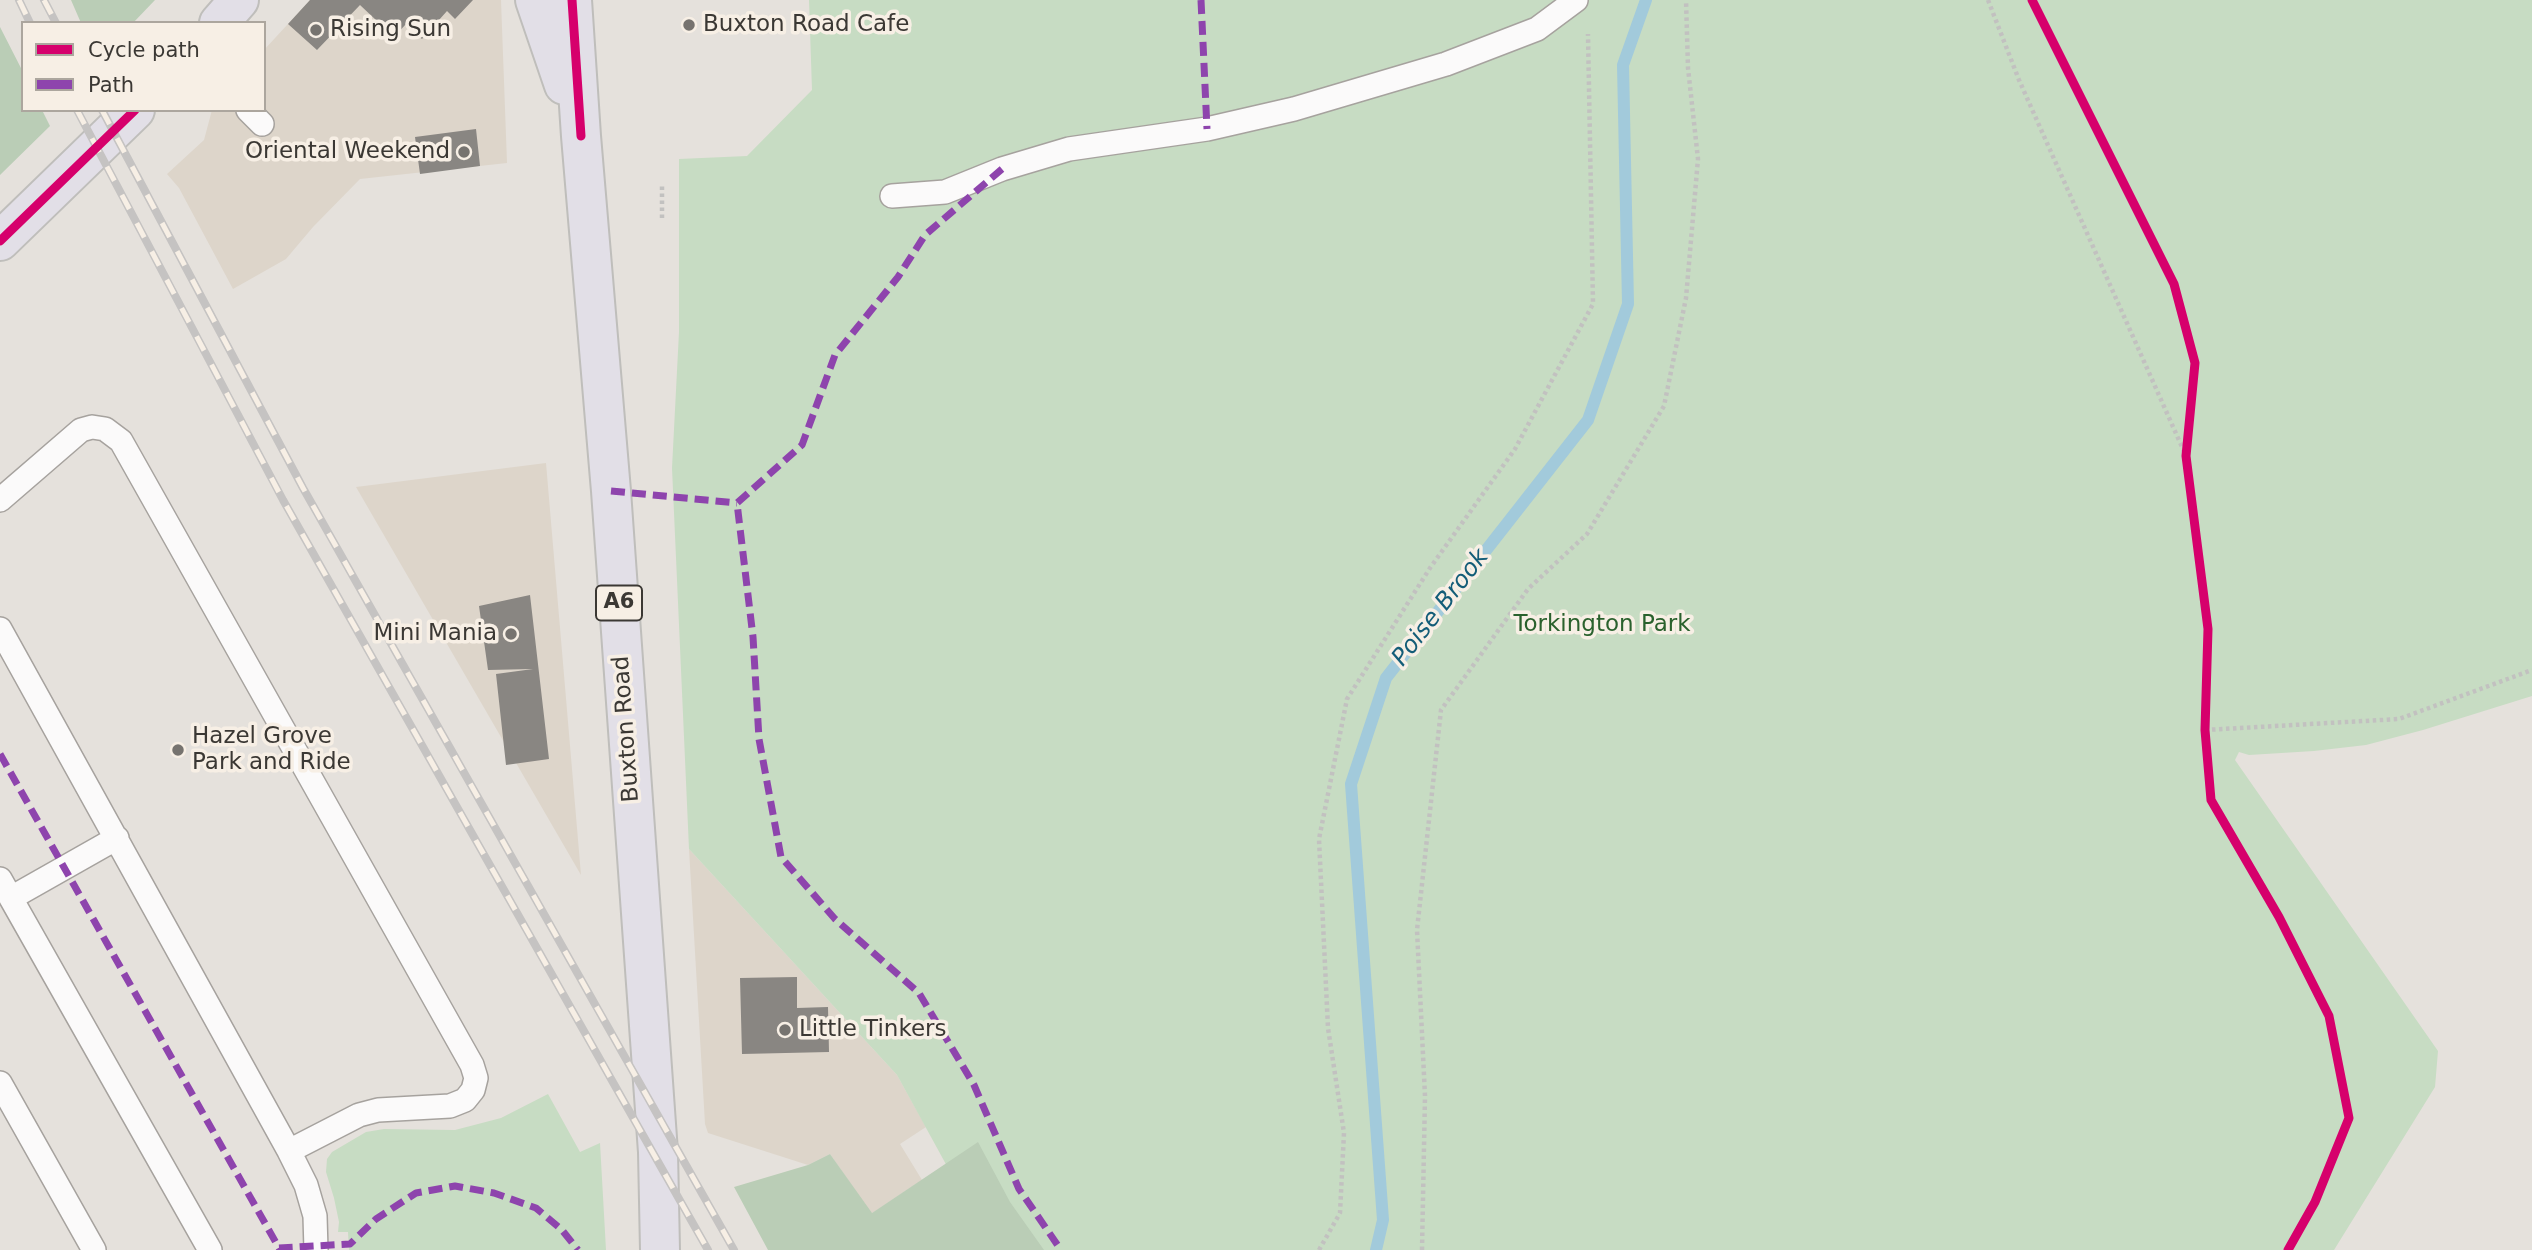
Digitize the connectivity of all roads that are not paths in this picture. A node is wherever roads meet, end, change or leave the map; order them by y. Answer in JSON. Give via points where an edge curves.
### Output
{"nodes":[{"id":1,"x":239,"y":0,"type":"edge"},
{"id":2,"x":535,"y":0,"type":"edge"},
{"id":3,"x":572,"y":0,"type":"edge"},
{"id":4,"x":1576,"y":0,"type":"edge"},
{"id":5,"x":221,"y":21,"type":"edge"},
{"id":6,"x":133,"y":112,"type":"edge"},
{"id":7,"x":581,"y":136,"type":"junction"},
{"id":8,"x":892,"y":196,"type":"dead end"},
{"id":9,"x":0,"y":241,"type":"edge"},
{"id":10,"x":0,"y":500,"type":"edge"},
{"id":11,"x":0,"y":629,"type":"edge"},
{"id":12,"x":117,"y":838,"type":"junction"},
{"id":13,"x":5,"y":889,"type":"edge"},
{"id":14,"x":0,"y":1083,"type":"edge"},
{"id":15,"x":0,"y":1110,"type":"edge"},
{"id":16,"x":23,"y":1124,"type":"junction"},
{"id":17,"x":289,"y":1151,"type":"junction"},
{"id":18,"x":94,"y":1250,"type":"edge"},
{"id":19,"x":210,"y":1250,"type":"edge"},
{"id":20,"x":316,"y":1250,"type":"edge"},
{"id":21,"x":660,"y":1250,"type":"edge"}],
"edges":[{"from":1,"to":5,"type":"highway"},
{"from":2,"to":7,"type":"highway"},
{"from":3,"to":7,"type":"highway","name":"Buxton Road","number":"A6"},
{"from":4,"to":8,"type":"lane","via":[[1537,29],[1446,64],[1294,109],[1069,149],[945,192]]},
{"from":6,"to":9,"type":"highway"},
{"from":7,"to":21,"type":"highway","name":"Buxton Road","number":"A6","via":[[659,1152]]},
{"from":10,"to":17,"type":"lane","via":[[81,430],[105,429],[121,441],[472,1065],[476,1078],[465,1100],[450,1106],[359,1115]]},
{"from":11,"to":12,"type":"lane"},
{"from":12,"to":13,"type":"lane"},
{"from":12,"to":17,"type":"lane"},
{"from":13,"to":19,"type":"lane"},
{"from":14,"to":16,"type":"lane"},
{"from":15,"to":16,"type":"lane"},
{"from":16,"to":18,"type":"lane"},
{"from":17,"to":20,"type":"lane","via":[[315,1216]]}]}
